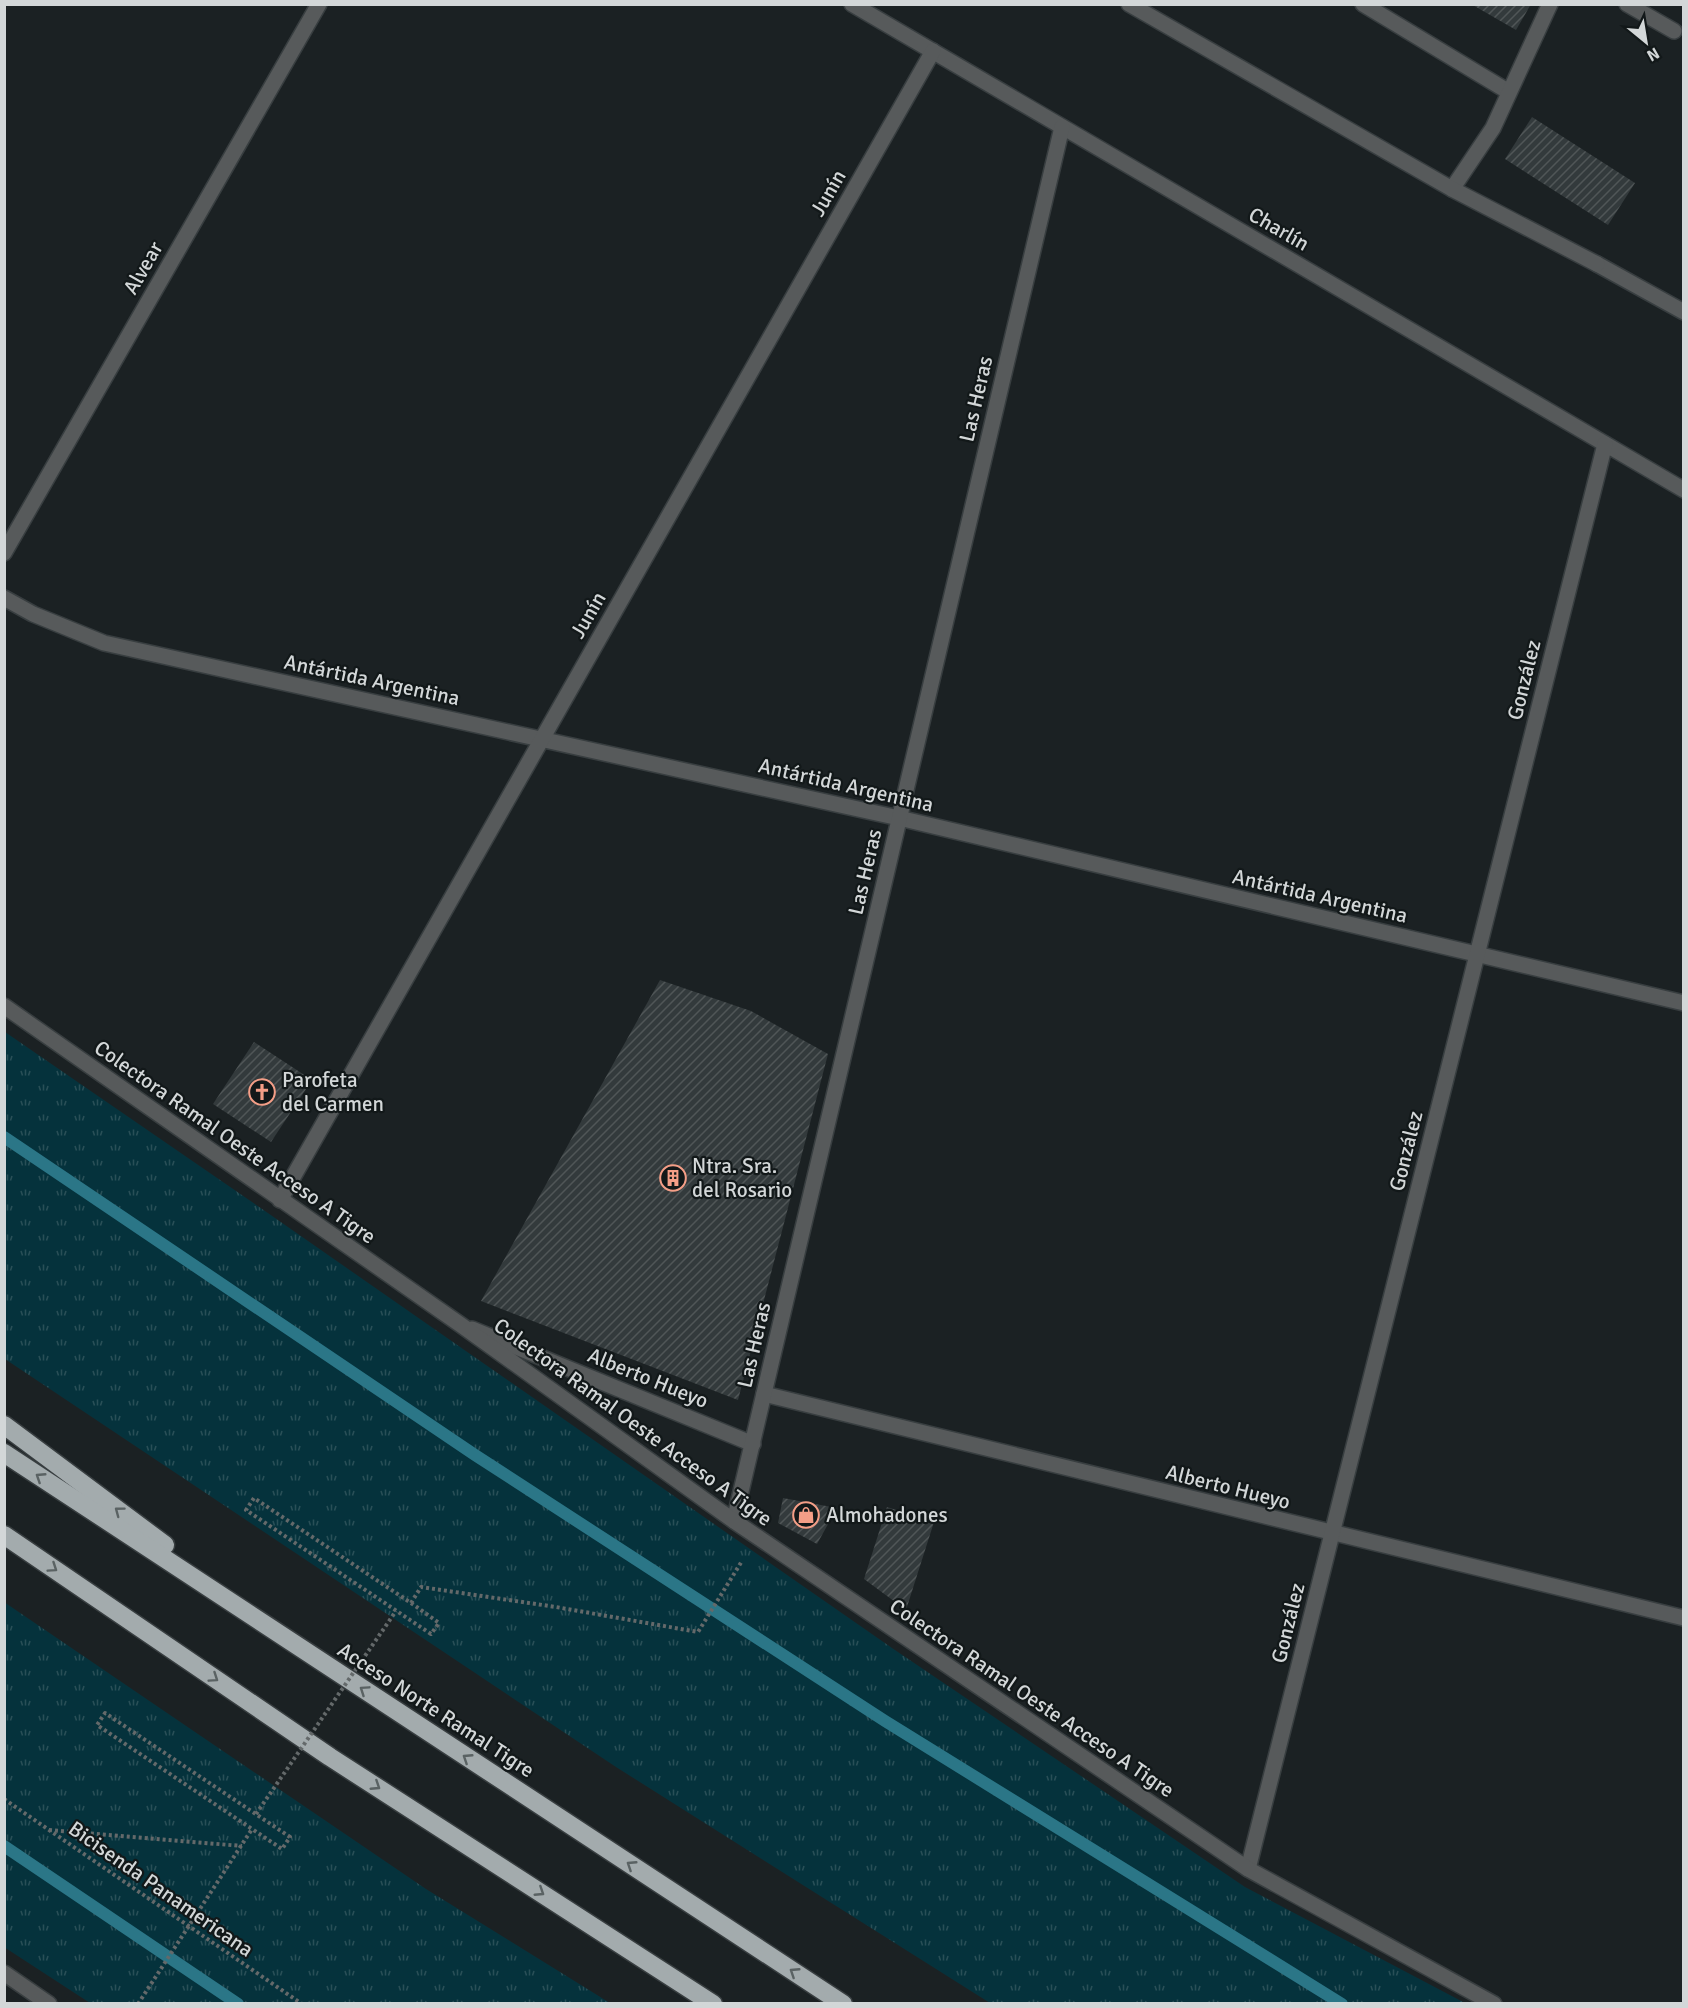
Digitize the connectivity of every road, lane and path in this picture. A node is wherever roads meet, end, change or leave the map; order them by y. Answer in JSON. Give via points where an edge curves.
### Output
{"nodes":[{"id":1,"x":319,"y":4,"type":"edge"},
{"id":2,"x":852,"y":4,"type":"edge"},
{"id":3,"x":1129,"y":4,"type":"edge"},
{"id":4,"x":1363,"y":4,"type":"edge"},
{"id":5,"x":1550,"y":4,"type":"edge"},
{"id":6,"x":1626,"y":4,"type":"edge"},
{"id":7,"x":1674,"y":31,"type":"dead end"},
{"id":8,"x":933,"y":51,"type":"junction"},
{"id":9,"x":1509,"y":92,"type":"junction"},
{"id":10,"x":1062,"y":126,"type":"junction"},
{"id":11,"x":1452,"y":189,"type":"junction"},
{"id":12,"x":1683,"y":312,"type":"edge"},
{"id":13,"x":1605,"y":444,"type":"junction"},
{"id":14,"x":1683,"y":490,"type":"edge"},
{"id":15,"x":4,"y":553,"type":"edge"},
{"id":16,"x":4,"y":598,"type":"edge"},
{"id":17,"x":542,"y":739,"type":"junction"},
{"id":18,"x":899,"y":818,"type":"junction"},
{"id":19,"x":1478,"y":955,"type":"junction"},
{"id":20,"x":1683,"y":1004,"type":"edge"},
{"id":21,"x":4,"y":1006,"type":"edge"},
{"id":22,"x":280,"y":1200,"type":"junction"},
{"id":23,"x":461,"y":1325,"type":"junction"},
{"id":24,"x":764,"y":1394,"type":"junction"},
{"id":25,"x":4,"y":1425,"type":"edge"},
{"id":26,"x":753,"y":1444,"type":"junction"},
{"id":27,"x":4,"y":1453,"type":"edge"},
{"id":28,"x":734,"y":1521,"type":"junction"},
{"id":29,"x":1332,"y":1534,"type":"junction"},
{"id":30,"x":4,"y":1535,"type":"edge"},
{"id":31,"x":757,"y":1536,"type":"junction"},
{"id":32,"x":411,"y":1603,"type":"junction"},
{"id":33,"x":396,"y":1611,"type":"junction"},
{"id":34,"x":1683,"y":1618,"type":"edge"},
{"id":35,"x":318,"y":1659,"type":"junction"},
{"id":36,"x":4,"y":1799,"type":"edge"},
{"id":37,"x":256,"y":1814,"type":"junction"},
{"id":38,"x":252,"y":1829,"type":"junction"},
{"id":39,"x":48,"y":1830,"type":"junction"},
{"id":40,"x":242,"y":1846,"type":"junction"},
{"id":41,"x":1248,"y":1869,"type":"junction"},
{"id":42,"x":189,"y":1927,"type":"junction"},
{"id":43,"x":4,"y":1974,"type":"edge"},
{"id":44,"x":49,"y":2004,"type":"edge"},
{"id":45,"x":138,"y":2004,"type":"edge"},
{"id":46,"x":302,"y":2004,"type":"edge"},
{"id":47,"x":713,"y":2004,"type":"edge"},
{"id":48,"x":843,"y":2004,"type":"edge"},
{"id":49,"x":1494,"y":2004,"type":"edge"}],
"edges":[{"from":1,"to":15,"type":"street","name":"Alvear"},
{"from":2,"to":8,"type":"street","name":"Charlín"},
{"from":3,"to":11,"type":"street"},
{"from":4,"to":9,"type":"street"},
{"from":5,"to":9,"type":"street"},
{"from":6,"to":7,"type":"street"},
{"from":8,"to":10,"type":"street","name":"Charlín"},
{"from":8,"to":17,"type":"street","name":"Junín"},
{"from":9,"to":11,"type":"street","via":[[1493,128]]},
{"from":10,"to":13,"type":"street","name":"Charlín"},
{"from":10,"to":18,"type":"street","name":"Las Heras"},
{"from":11,"to":12,"type":"street"},
{"from":13,"to":14,"type":"street","name":"Charlín"},
{"from":13,"to":19,"type":"street","name":"González"},
{"from":16,"to":17,"type":"street","name":"Antártida Argentina","via":[[104,643]]},
{"from":17,"to":18,"type":"street","name":"Antártida Argentina"},
{"from":17,"to":22,"type":"street","name":"Junín"},
{"from":18,"to":19,"type":"street","name":"Antártida Argentina"},
{"from":18,"to":24,"type":"street","name":"Las Heras"},
{"from":19,"to":20,"type":"street","name":"Antártida Argentina"},
{"from":19,"to":29,"type":"street","name":"González"},
{"from":21,"to":22,"type":"street","name":"Colectora Ramal Oeste Acceso A Tigre"},
{"from":22,"to":23,"type":"street","name":"Colectora Ramal Oeste Acceso A Tigre"},
{"from":23,"to":26,"type":"street","name":"Alberto Hueyo"},
{"from":23,"to":28,"type":"street","name":"Colectora Ramal Oeste Acceso A Tigre"},
{"from":24,"to":26,"type":"street","name":"Las Heras"},
{"from":24,"to":29,"type":"street","name":"Alberto Hueyo"},
{"from":35,"to":25,"type":"highway","one_way":true},
{"from":26,"to":28,"type":"street","name":"Las Heras"},
{"from":35,"to":27,"type":"highway","name":"Acceso Norte Ramal Tigre","one_way":true},
{"from":28,"to":31,"type":"street","name":"Colectora Ramal Oeste Acceso A Tigre"},
{"from":29,"to":34,"type":"street","name":"Alberto Hueyo"},
{"from":29,"to":41,"type":"street","name":"González"},
{"from":30,"to":47,"type":"highway","one_way":true,"via":[[330,1756]]},
{"from":31,"to":32,"type":"path","via":[[698,1632],[421,1587]]},
{"from":31,"to":41,"type":"street","name":"Colectora Ramal Oeste Acceso A Tigre"},
{"from":32,"to":33,"type":"path","via":[[439,1623],[431,1634]]},
{"from":32,"to":33,"type":"path","via":[[254,1498],[246,1510]]},
{"from":33,"to":37,"type":"path","bridge":true},
{"from":48,"to":35,"type":"highway","name":"Acceso Norte Ramal Tigre","one_way":true},
{"from":36,"to":39,"type":"path","name":"Bicisenda Panamericana"},
{"from":37,"to":38,"type":"path","via":[[290,1837],[282,1849]]},
{"from":37,"to":38,"type":"path","via":[[105,1713],[97,1725]]},
{"from":38,"to":40,"type":"path"},
{"from":39,"to":40,"type":"path"},
{"from":39,"to":42,"type":"path","name":"Bicisenda Panamericana"},
{"from":40,"to":42,"type":"path"},
{"from":41,"to":49,"type":"street","name":"Colectora Ramal Oeste Acceso A Tigre"},
{"from":42,"to":45,"type":"path"},
{"from":42,"to":46,"type":"path","name":"Bicisenda Panamericana"},
{"from":43,"to":44,"type":"street"}]}
